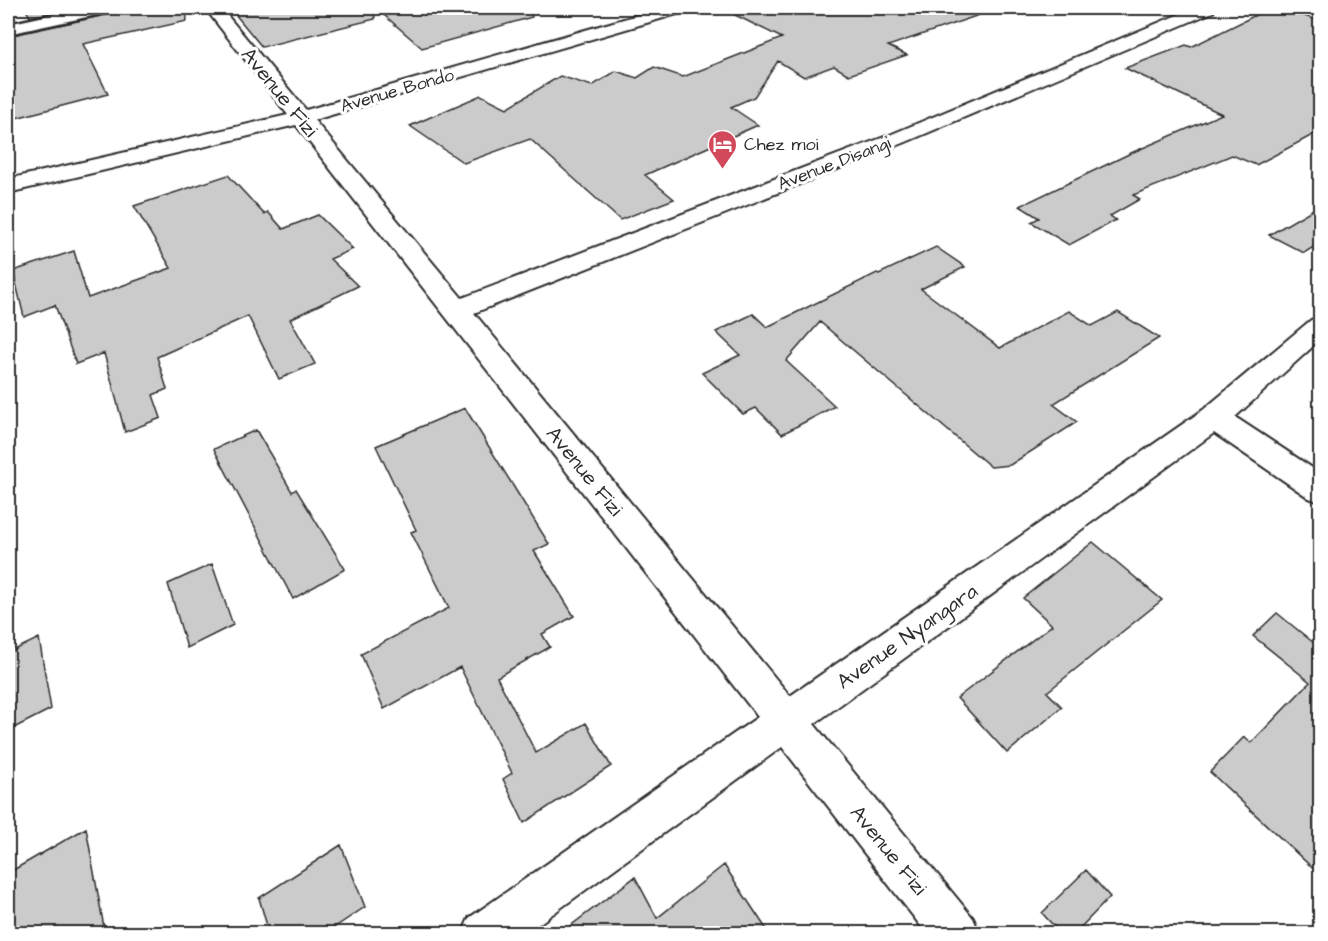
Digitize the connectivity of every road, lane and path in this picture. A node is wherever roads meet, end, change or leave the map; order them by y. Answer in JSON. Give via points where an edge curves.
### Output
{"nodes":[{"id":1,"x":104,"y":8,"type":"edge"},
{"id":2,"x":213,"y":8,"type":"edge"},
{"id":3,"x":678,"y":8,"type":"edge"},
{"id":4,"x":1207,"y":8,"type":"edge"},
{"id":5,"x":8,"y":29,"type":"edge"},
{"id":6,"x":300,"y":118,"type":"junction"},
{"id":7,"x":8,"y":186,"type":"edge"},
{"id":8,"x":457,"y":310,"type":"junction"},
{"id":9,"x":1320,"y":326,"type":"edge"},
{"id":10,"x":1214,"y":418,"type":"junction"},
{"id":11,"x":1320,"y":489,"type":"edge"},
{"id":12,"x":785,"y":722,"type":"junction"},
{"id":13,"x":484,"y":933,"type":"edge"},
{"id":14,"x":957,"y":933,"type":"edge"}],
"edges":[{"from":1,"to":5,"type":"street"},
{"from":2,"to":6,"type":"street","name":"Avenue Fizi"},
{"from":3,"to":6,"type":"street","name":"Avenue Bondo"},
{"from":4,"to":8,"type":"street","name":"Avenue Disangi","via":[[899,138]]},
{"from":6,"to":7,"type":"street","name":"Avenue Bondo"},
{"from":6,"to":8,"type":"street","name":"Avenue Fizi"},
{"from":8,"to":12,"type":"street","name":"Avenue Fizi"},
{"from":9,"to":10,"type":"street","name":"Avenue Nyangara"},
{"from":10,"to":11,"type":"street"},
{"from":10,"to":12,"type":"street","name":"Avenue Nyangara"},
{"from":12,"to":13,"type":"street","name":"Avenue Nyangara"},
{"from":12,"to":14,"type":"street","name":"Avenue Fizi"}]}
